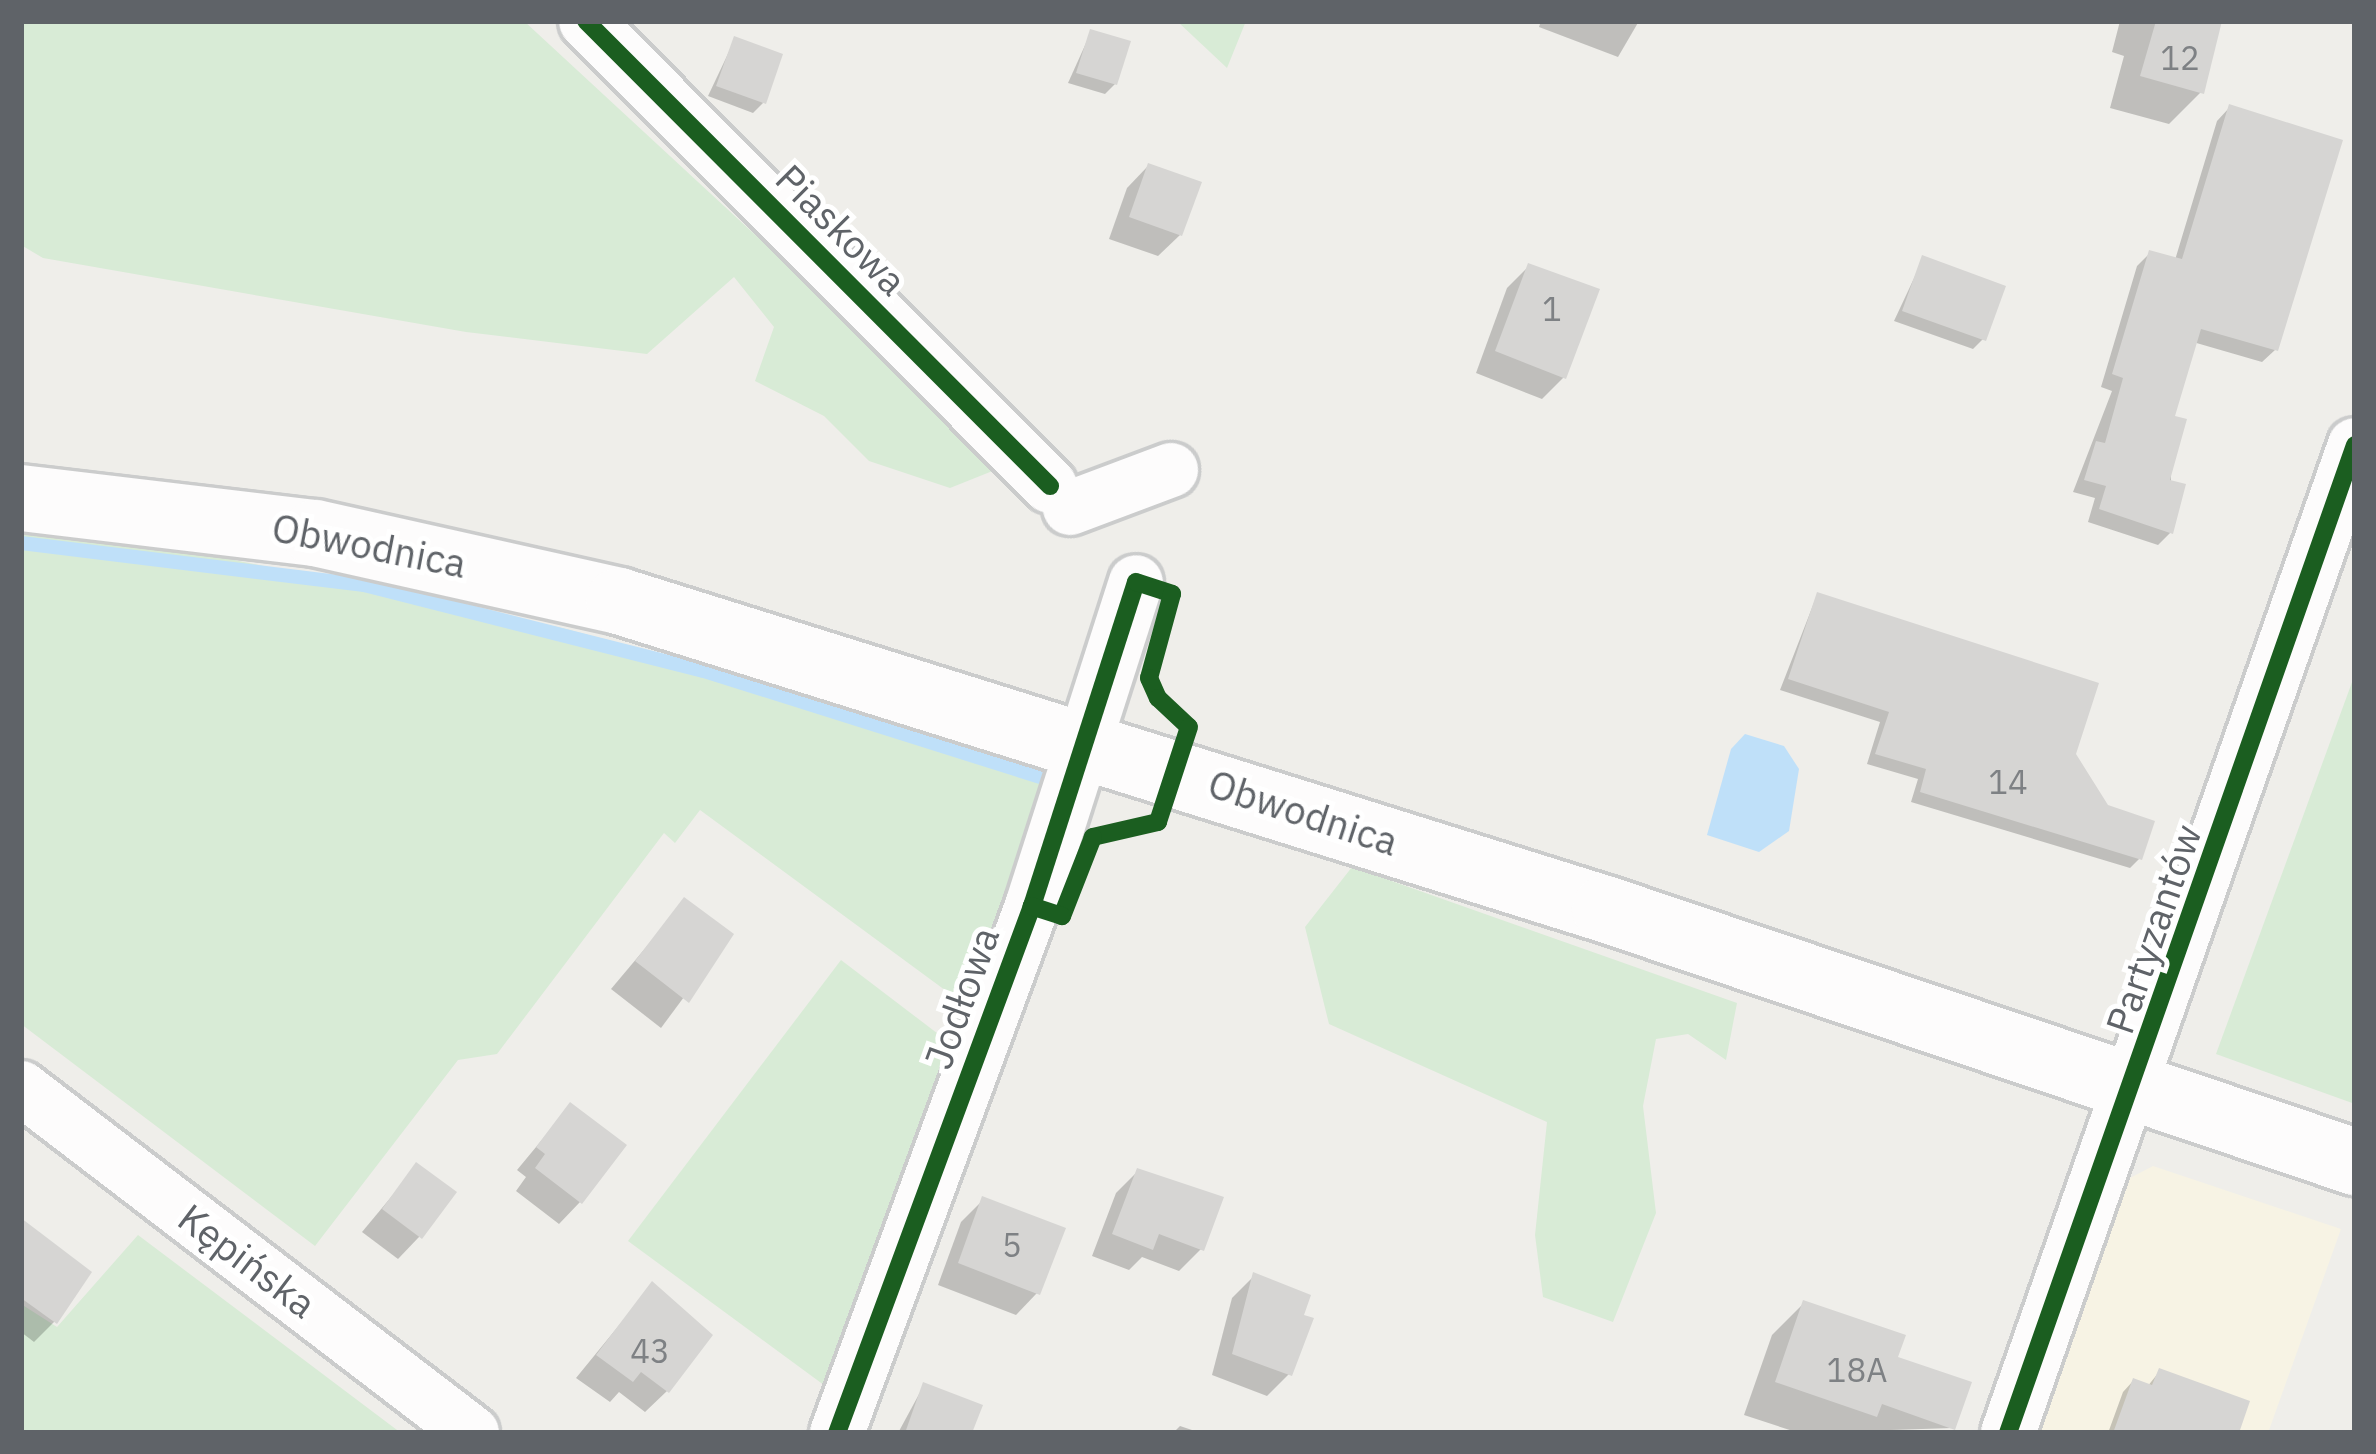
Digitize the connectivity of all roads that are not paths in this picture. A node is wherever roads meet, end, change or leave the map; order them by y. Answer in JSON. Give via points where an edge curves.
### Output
{"nodes":[{"id":1,"x":586,"y":21,"type":"edge"},
{"id":2,"x":2355,"y":445,"type":"edge"},
{"id":3,"x":1171,"y":470,"type":"dead end"},
{"id":4,"x":21,"y":498,"type":"edge"},
{"id":5,"x":1136,"y":583,"type":"dead end"},
{"id":6,"x":1088,"y":745,"type":"junction"},
{"id":7,"x":2134,"y":1087,"type":"junction"},
{"id":8,"x":21,"y":1088,"type":"edge"},
{"id":9,"x":2355,"y":1162,"type":"edge"},
{"id":10,"x":472,"y":1433,"type":"edge"},
{"id":11,"x":838,"y":1433,"type":"edge"},
{"id":12,"x":2008,"y":1433,"type":"edge"}],
"edges":[{"from":1,"to":3,"type":"street","name":"Piaskowa","via":[[1060,497]]},
{"from":2,"to":7,"type":"street","name":"Partyzantów"},
{"from":4,"to":6,"type":"main road","name":"Obwodnica","via":[[207,515],[467,565],[619,602]]},
{"from":5,"to":6,"type":"street","name":"Jodłowa"},
{"from":6,"to":7,"type":"main road","name":"Obwodnica"},
{"from":6,"to":11,"type":"street","name":"Jodłowa"},
{"from":7,"to":9,"type":"main road","name":"Obwodnica"},
{"from":7,"to":12,"type":"street","name":"Partyzantów"},
{"from":8,"to":10,"type":"street","name":"Kępińska"}]}
